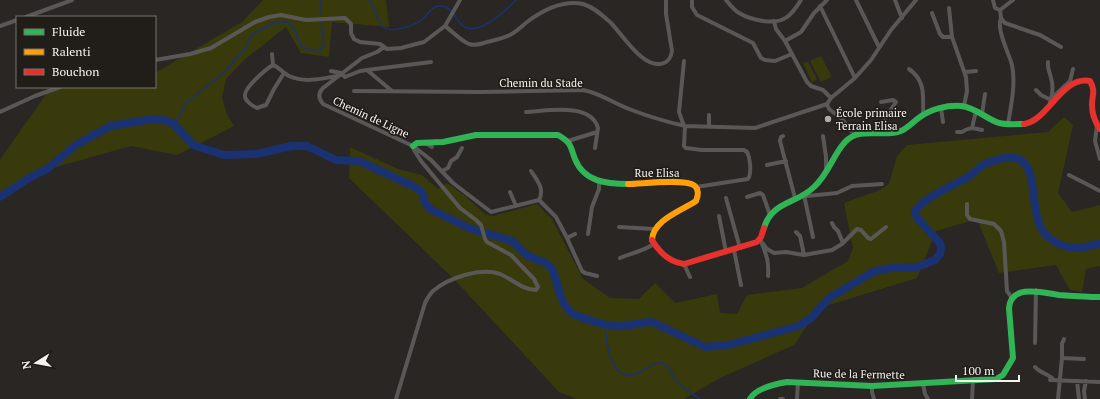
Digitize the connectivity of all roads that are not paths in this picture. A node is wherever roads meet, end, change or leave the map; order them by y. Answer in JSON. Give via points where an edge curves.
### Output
{"nodes":[{"id":1,"x":72,"y":0,"type":"edge"},
{"id":2,"x":460,"y":0,"type":"edge"},
{"id":3,"x":666,"y":0,"type":"edge"},
{"id":4,"x":692,"y":0,"type":"edge"},
{"id":5,"x":726,"y":0,"type":"edge"},
{"id":6,"x":801,"y":0,"type":"edge"},
{"id":7,"x":827,"y":0,"type":"edge"},
{"id":8,"x":856,"y":0,"type":"edge"},
{"id":9,"x":895,"y":0,"type":"edge"},
{"id":10,"x":916,"y":0,"type":"edge"},
{"id":11,"x":993,"y":0,"type":"edge"},
{"id":12,"x":1013,"y":0,"type":"edge"},
{"id":13,"x":820,"y":6,"type":"junction"},
{"id":14,"x":950,"y":8,"type":"dead end"},
{"id":15,"x":1000,"y":10,"type":"junction"},
{"id":16,"x":932,"y":13,"type":"dead end"},
{"id":17,"x":29,"y":16,"type":"edge"},
{"id":18,"x":902,"y":18,"type":"junction"},
{"id":19,"x":1000,"y":18,"type":"junction"},
{"id":20,"x":16,"y":20,"type":"edge"},
{"id":21,"x":774,"y":21,"type":"junction"},
{"id":22,"x":0,"y":26,"type":"edge"},
{"id":23,"x":445,"y":26,"type":"junction"},
{"id":24,"x":952,"y":37,"type":"junction"},
{"id":25,"x":785,"y":41,"type":"junction"},
{"id":26,"x":1061,"y":41,"type":"dead end"},
{"id":27,"x":879,"y":47,"type":"junction"},
{"id":28,"x":384,"y":48,"type":"junction"},
{"id":29,"x":272,"y":54,"type":"dead end"},
{"id":30,"x":792,"y":54,"type":"junction"},
{"id":31,"x":156,"y":60,"type":"edge"},
{"id":32,"x":684,"y":61,"type":"dead end"},
{"id":33,"x":431,"y":62,"type":"dead end"},
{"id":34,"x":1048,"y":62,"type":"dead end"},
{"id":35,"x":272,"y":65,"type":"junction"},
{"id":36,"x":910,"y":69,"type":"dead end"},
{"id":37,"x":1073,"y":69,"type":"dead end"},
{"id":38,"x":367,"y":70,"type":"junction"},
{"id":39,"x":331,"y":71,"type":"dead end"},
{"id":40,"x":976,"y":71,"type":"dead end"},
{"id":41,"x":965,"y":72,"type":"junction"},
{"id":42,"x":284,"y":73,"type":"junction"},
{"id":43,"x":339,"y":75,"type":"junction"},
{"id":44,"x":855,"y":78,"type":"junction"},
{"id":45,"x":57,"y":88,"type":"edge"},
{"id":46,"x":1036,"y":90,"type":"dead end"},
{"id":47,"x":354,"y":91,"type":"dead end"},
{"id":48,"x":392,"y":91,"type":"junction"},
{"id":49,"x":985,"y":94,"type":"dead end"},
{"id":50,"x":831,"y":98,"type":"junction"},
{"id":51,"x":881,"y":102,"type":"dead end"},
{"id":52,"x":1050,"y":102,"type":"junction"},
{"id":53,"x":827,"y":104,"type":"junction"},
{"id":54,"x":964,"y":106,"type":"junction"},
{"id":55,"x":941,"y":108,"type":"junction"},
{"id":56,"x":0,"y":112,"type":"edge"},
{"id":57,"x":526,"y":112,"type":"dead end"},
{"id":58,"x":979,"y":113,"type":"junction"},
{"id":59,"x":709,"y":115,"type":"dead end"},
{"id":60,"x":924,"y":115,"type":"junction"},
{"id":61,"x":942,"y":122,"type":"dead end"},
{"id":62,"x":1008,"y":124,"type":"junction"},
{"id":63,"x":685,"y":126,"type":"junction"},
{"id":64,"x":709,"y":127,"type":"junction"},
{"id":65,"x":1099,"y":127,"type":"edge"},
{"id":66,"x":972,"y":128,"type":"junction"},
{"id":67,"x":982,"y":130,"type":"dead end"},
{"id":68,"x":597,"y":132,"type":"junction"},
{"id":69,"x":957,"y":132,"type":"dead end"},
{"id":70,"x":856,"y":134,"type":"junction"},
{"id":71,"x":875,"y":134,"type":"junction"},
{"id":72,"x":783,"y":136,"type":"dead end"},
{"id":73,"x":823,"y":136,"type":"dead end"},
{"id":74,"x":568,"y":141,"type":"junction"},
{"id":75,"x":424,"y":142,"type":"junction"},
{"id":76,"x":413,"y":146,"type":"junction"},
{"id":77,"x":432,"y":147,"type":"dead end"},
{"id":78,"x":462,"y":148,"type":"dead end"},
{"id":79,"x":595,"y":148,"type":"dead end"},
{"id":80,"x":1100,"y":159,"type":"edge"},
{"id":81,"x":786,"y":161,"type":"junction"},
{"id":82,"x":767,"y":165,"type":"dead end"},
{"id":83,"x":826,"y":170,"type":"junction"},
{"id":84,"x":442,"y":171,"type":"junction"},
{"id":85,"x":531,"y":171,"type":"dead end"},
{"id":86,"x":1069,"y":175,"type":"dead end"},
{"id":87,"x":599,"y":182,"type":"junction"},
{"id":88,"x":882,"y":184,"type":"dead end"},
{"id":89,"x":696,"y":188,"type":"junction"},
{"id":90,"x":1100,"y":191,"type":"edge"},
{"id":91,"x":510,"y":192,"type":"dead end"},
{"id":92,"x":804,"y":195,"type":"junction"},
{"id":93,"x":747,"y":197,"type":"dead end"},
{"id":94,"x":726,"y":198,"type":"dead end"},
{"id":95,"x":795,"y":198,"type":"junction"},
{"id":96,"x":539,"y":200,"type":"junction"},
{"id":97,"x":967,"y":204,"type":"dead end"},
{"id":98,"x":516,"y":206,"type":"junction"},
{"id":99,"x":770,"y":215,"type":"junction"},
{"id":100,"x":719,"y":216,"type":"dead end"},
{"id":101,"x":832,"y":223,"type":"dead end"},
{"id":102,"x":886,"y":227,"type":"dead end"},
{"id":103,"x":619,"y":228,"type":"dead end"},
{"id":104,"x":654,"y":229,"type":"junction"},
{"id":105,"x":796,"y":232,"type":"dead end"},
{"id":106,"x":575,"y":234,"type":"dead end"},
{"id":107,"x":588,"y":234,"type":"dead end"},
{"id":108,"x":814,"y":237,"type":"dead end"},
{"id":109,"x":567,"y":238,"type":"junction"},
{"id":110,"x":760,"y":240,"type":"junction"},
{"id":111,"x":843,"y":243,"type":"junction"},
{"id":112,"x":653,"y":244,"type":"junction"},
{"id":113,"x":737,"y":249,"type":"junction"},
{"id":114,"x":726,"y":252,"type":"junction"},
{"id":115,"x":804,"y":255,"type":"junction"},
{"id":116,"x":620,"y":258,"type":"dead end"},
{"id":117,"x":684,"y":264,"type":"junction"},
{"id":118,"x":597,"y":276,"type":"dead end"},
{"id":119,"x":768,"y":276,"type":"dead end"},
{"id":120,"x":690,"y":277,"type":"dead end"},
{"id":121,"x":741,"y":284,"type":"dead end"},
{"id":122,"x":1036,"y":290,"type":"junction"},
{"id":123,"x":1100,"y":297,"type":"edge"},
{"id":124,"x":1012,"y":298,"type":"junction"},
{"id":125,"x":1064,"y":339,"type":"dead end"},
{"id":126,"x":1035,"y":343,"type":"dead end"},
{"id":127,"x":1062,"y":358,"type":"junction"},
{"id":128,"x":1084,"y":359,"type":"dead end"},
{"id":129,"x":1035,"y":367,"type":"dead end"},
{"id":130,"x":973,"y":380,"type":"junction"},
{"id":131,"x":1060,"y":380,"type":"junction"},
{"id":132,"x":1077,"y":381,"type":"junction"},
{"id":133,"x":1086,"y":381,"type":"junction"},
{"id":134,"x":798,"y":382,"type":"junction"},
{"id":135,"x":1100,"y":382,"type":"edge"},
{"id":136,"x":923,"y":384,"type":"junction"},
{"id":137,"x":872,"y":386,"type":"junction"},
{"id":138,"x":396,"y":399,"type":"edge"},
{"id":139,"x":750,"y":399,"type":"edge"},
{"id":140,"x":797,"y":399,"type":"edge"},
{"id":141,"x":874,"y":399,"type":"edge"},
{"id":142,"x":928,"y":399,"type":"edge"},
{"id":143,"x":972,"y":399,"type":"edge"},
{"id":144,"x":1058,"y":399,"type":"edge"},
{"id":145,"x":1079,"y":399,"type":"edge"},
{"id":146,"x":1085,"y":399,"type":"edge"}],
"edges":[{"from":1,"to":17,"type":"street"},
{"from":2,"to":23,"type":"street"},
{"from":3,"to":23,"type":"street","via":[[672,51],[668,60],[657,64],[637,53],[612,24],[584,4],[560,4],[540,14],[510,35],[479,44],[466,42]]},
{"from":4,"to":30,"type":"street","via":[[696,15],[753,43],[761,58],[775,61]]},
{"from":5,"to":21,"type":"street","via":[[738,13],[750,18]]},
{"from":6,"to":21,"type":"street","via":[[787,17]]},
{"from":7,"to":13,"type":"street"},
{"from":8,"to":27,"type":"street"},
{"from":9,"to":18,"type":"street"},
{"from":10,"to":18,"type":"street"},
{"from":11,"to":15,"type":"street","via":[[995,8]]},
{"from":12,"to":15,"type":"street"},
{"from":13,"to":25,"type":"street","via":[[801,32]]},
{"from":13,"to":44,"type":"street"},
{"from":14,"to":24,"type":"street"},
{"from":15,"to":19,"type":"street"},
{"from":16,"to":24,"type":"street","via":[[940,34]]},
{"from":18,"to":27,"type":"street"},
{"from":19,"to":26,"type":"street","via":[[1005,23],[1040,35],[1060,46]]},
{"from":19,"to":62,"type":"street","via":[[999,26],[1013,68]]},
{"from":20,"to":22,"type":"street"},
{"from":21,"to":25,"type":"street","via":[[776,29]]},
{"from":23,"to":28,"type":"street","via":[[424,42],[413,46],[390,50]]},
{"from":24,"to":41,"type":"street"},
{"from":25,"to":30,"type":"street"},
{"from":27,"to":44,"type":"street"},
{"from":28,"to":31,"type":"street","via":[[380,44],[354,40],[351,24],[345,18],[306,20],[281,15],[268,16],[255,22],[211,48]]},
{"from":28,"to":43,"type":"street","via":[[362,58]]},
{"from":29,"to":35,"type":"street"},
{"from":30,"to":50,"type":"street","via":[[809,85],[821,89]]},
{"from":32,"to":63,"type":"street","via":[[679,112]]},
{"from":33,"to":38,"type":"street"},
{"from":34,"to":52,"type":"street","via":[[1052,82]]},
{"from":35,"to":42,"type":"street"},
{"from":35,"to":42,"type":"street","via":[[246,91],[246,99],[254,106],[260,108],[266,105]]},
{"from":36,"to":60,"type":"street","via":[[922,83]]},
{"from":37,"to":52,"type":"street","via":[[1070,81]]},
{"from":38,"to":43,"type":"street","via":[[345,77]]},
{"from":38,"to":48,"type":"street"},
{"from":39,"to":43,"type":"street"},
{"from":40,"to":41,"type":"street"},
{"from":41,"to":54,"type":"street","via":[[967,91]]},
{"from":42,"to":43,"type":"street","via":[[306,80]]},
{"from":43,"to":76,"type":"street","name":"Chemin de Ligne","via":[[320,91],[319,97],[323,104]]},
{"from":44,"to":50,"type":"street"},
{"from":45,"to":56,"type":"street"},
{"from":46,"to":52,"type":"street"},
{"from":47,"to":48,"type":"street","name":"Chemin du Stade"},
{"from":48,"to":63,"type":"street","name":"Chemin du Stade","via":[[583,90],[628,109]]},
{"from":49,"to":58,"type":"street"},
{"from":50,"to":53,"type":"street"},
{"from":51,"to":71,"type":"street","via":[[894,100],[896,103]]},
{"from":52,"to":62,"type":"street","via":[[1036,120],[1024,124]]},
{"from":52,"to":65,"type":"street","via":[[1071,85],[1080,80],[1087,80],[1093,86],[1092,111]]},
{"from":53,"to":64,"type":"street","name":"Chemin du Stade","via":[[755,128]]},
{"from":53,"to":70,"type":"street","via":[[829,109]]},
{"from":54,"to":55,"type":"street"},
{"from":54,"to":58,"type":"street"},
{"from":55,"to":60,"type":"street"},
{"from":55,"to":61,"type":"street"},
{"from":57,"to":68,"type":"street","via":[[576,110],[589,116],[596,123]]},
{"from":58,"to":62,"type":"street","via":[[997,122]]},
{"from":58,"to":66,"type":"street"},
{"from":59,"to":64,"type":"street"},
{"from":60,"to":71,"type":"street","via":[[903,131]]},
{"from":63,"to":64,"type":"street","name":"Chemin du Stade"},
{"from":63,"to":89,"type":"street","via":[[686,148],[744,150],[749,153],[748,178]]},
{"from":65,"to":80,"type":"street","via":[[1095,141]]},
{"from":66,"to":67,"type":"street"},
{"from":66,"to":69,"type":"street"},
{"from":68,"to":74,"type":"street"},
{"from":68,"to":79,"type":"street"},
{"from":70,"to":71,"type":"street"},
{"from":70,"to":83,"type":"street","via":[[845,142]]},
{"from":72,"to":81,"type":"street","via":[[780,141]]},
{"from":73,"to":83,"type":"street"},
{"from":74,"to":75,"type":"street","via":[[548,132],[476,135],[443,142]]},
{"from":74,"to":87,"type":"street","name":"Rue Elisa","via":[[578,167],[588,177]]},
{"from":75,"to":76,"type":"street"},
{"from":75,"to":77,"type":"street"},
{"from":76,"to":84,"type":"street"},
{"from":76,"to":138,"type":"street","name":"Chemin de Ligne","via":[[421,161],[460,208],[481,225],[487,242],[511,255],[534,279],[538,287],[536,290],[530,289],[498,273],[486,271],[454,279],[432,292],[425,303]]},
{"from":78,"to":84,"type":"street","via":[[448,168]]},
{"from":81,"to":82,"type":"street"},
{"from":81,"to":95,"type":"street"},
{"from":83,"to":92,"type":"street","via":[[816,186]]},
{"from":84,"to":98,"type":"street","via":[[453,183],[491,212]]},
{"from":85,"to":96,"type":"street","via":[[541,187]]},
{"from":86,"to":90,"type":"street"},
{"from":87,"to":89,"type":"street","name":"Rue Elisa","via":[[678,182]]},
{"from":87,"to":107,"type":"street"},
{"from":88,"to":92,"type":"street","via":[[852,186],[833,193]]},
{"from":89,"to":104,"type":"street","via":[[696,201]]},
{"from":91,"to":98,"type":"street"},
{"from":92,"to":95,"type":"street"},
{"from":92,"to":108,"type":"street"},
{"from":93,"to":99,"type":"street","via":[[763,194]]},
{"from":94,"to":113,"type":"street"},
{"from":95,"to":99,"type":"street"},
{"from":96,"to":98,"type":"street"},
{"from":96,"to":109,"type":"street","via":[[556,217]]},
{"from":97,"to":124,"type":"street","via":[[966,215],[970,219],[994,224],[1001,231],[1007,291]]},
{"from":99,"to":110,"type":"street","via":[[763,226]]},
{"from":100,"to":114,"type":"street"},
{"from":101,"to":111,"type":"street"},
{"from":102,"to":111,"type":"street","via":[[871,239],[857,229]]},
{"from":103,"to":104,"type":"street"},
{"from":104,"to":112,"type":"street","via":[[651,236]]},
{"from":105,"to":115,"type":"street","via":[[800,236]]},
{"from":106,"to":109,"type":"street"},
{"from":109,"to":118,"type":"street","via":[[582,271]]},
{"from":110,"to":113,"type":"street"},
{"from":110,"to":115,"type":"street","via":[[774,253]]},
{"from":110,"to":119,"type":"street","via":[[768,257]]},
{"from":111,"to":115,"type":"street","via":[[832,250]]},
{"from":112,"to":116,"type":"street"},
{"from":112,"to":117,"type":"street","via":[[672,261]]},
{"from":113,"to":114,"type":"street"},
{"from":113,"to":121,"type":"street"},
{"from":114,"to":117,"type":"street"},
{"from":117,"to":120,"type":"street"},
{"from":122,"to":123,"type":"street","via":[[1058,295]]},
{"from":122,"to":124,"type":"street"},
{"from":122,"to":126,"type":"street"},
{"from":124,"to":130,"type":"street","name":"Rue de la Fermette","via":[[1009,308],[1012,362],[1000,377]]},
{"from":125,"to":127,"type":"street"},
{"from":127,"to":128,"type":"street"},
{"from":127,"to":131,"type":"street"},
{"from":129,"to":131,"type":"street","via":[[1052,380]]},
{"from":130,"to":136,"type":"street","name":"Rue de la Fermette"},
{"from":130,"to":143,"type":"street"},
{"from":131,"to":132,"type":"street"},
{"from":131,"to":144,"type":"street"},
{"from":132,"to":133,"type":"street"},
{"from":132,"to":145,"type":"street"},
{"from":133,"to":135,"type":"street"},
{"from":133,"to":146,"type":"street"},
{"from":134,"to":137,"type":"street","name":"Rue de la Fermette"},
{"from":134,"to":139,"type":"street","name":"Rue de la Fermette","via":[[776,384],[754,393]]},
{"from":134,"to":140,"type":"street"},
{"from":136,"to":137,"type":"street","name":"Rue de la Fermette"},
{"from":136,"to":142,"type":"street"},
{"from":137,"to":141,"type":"street"}]}
